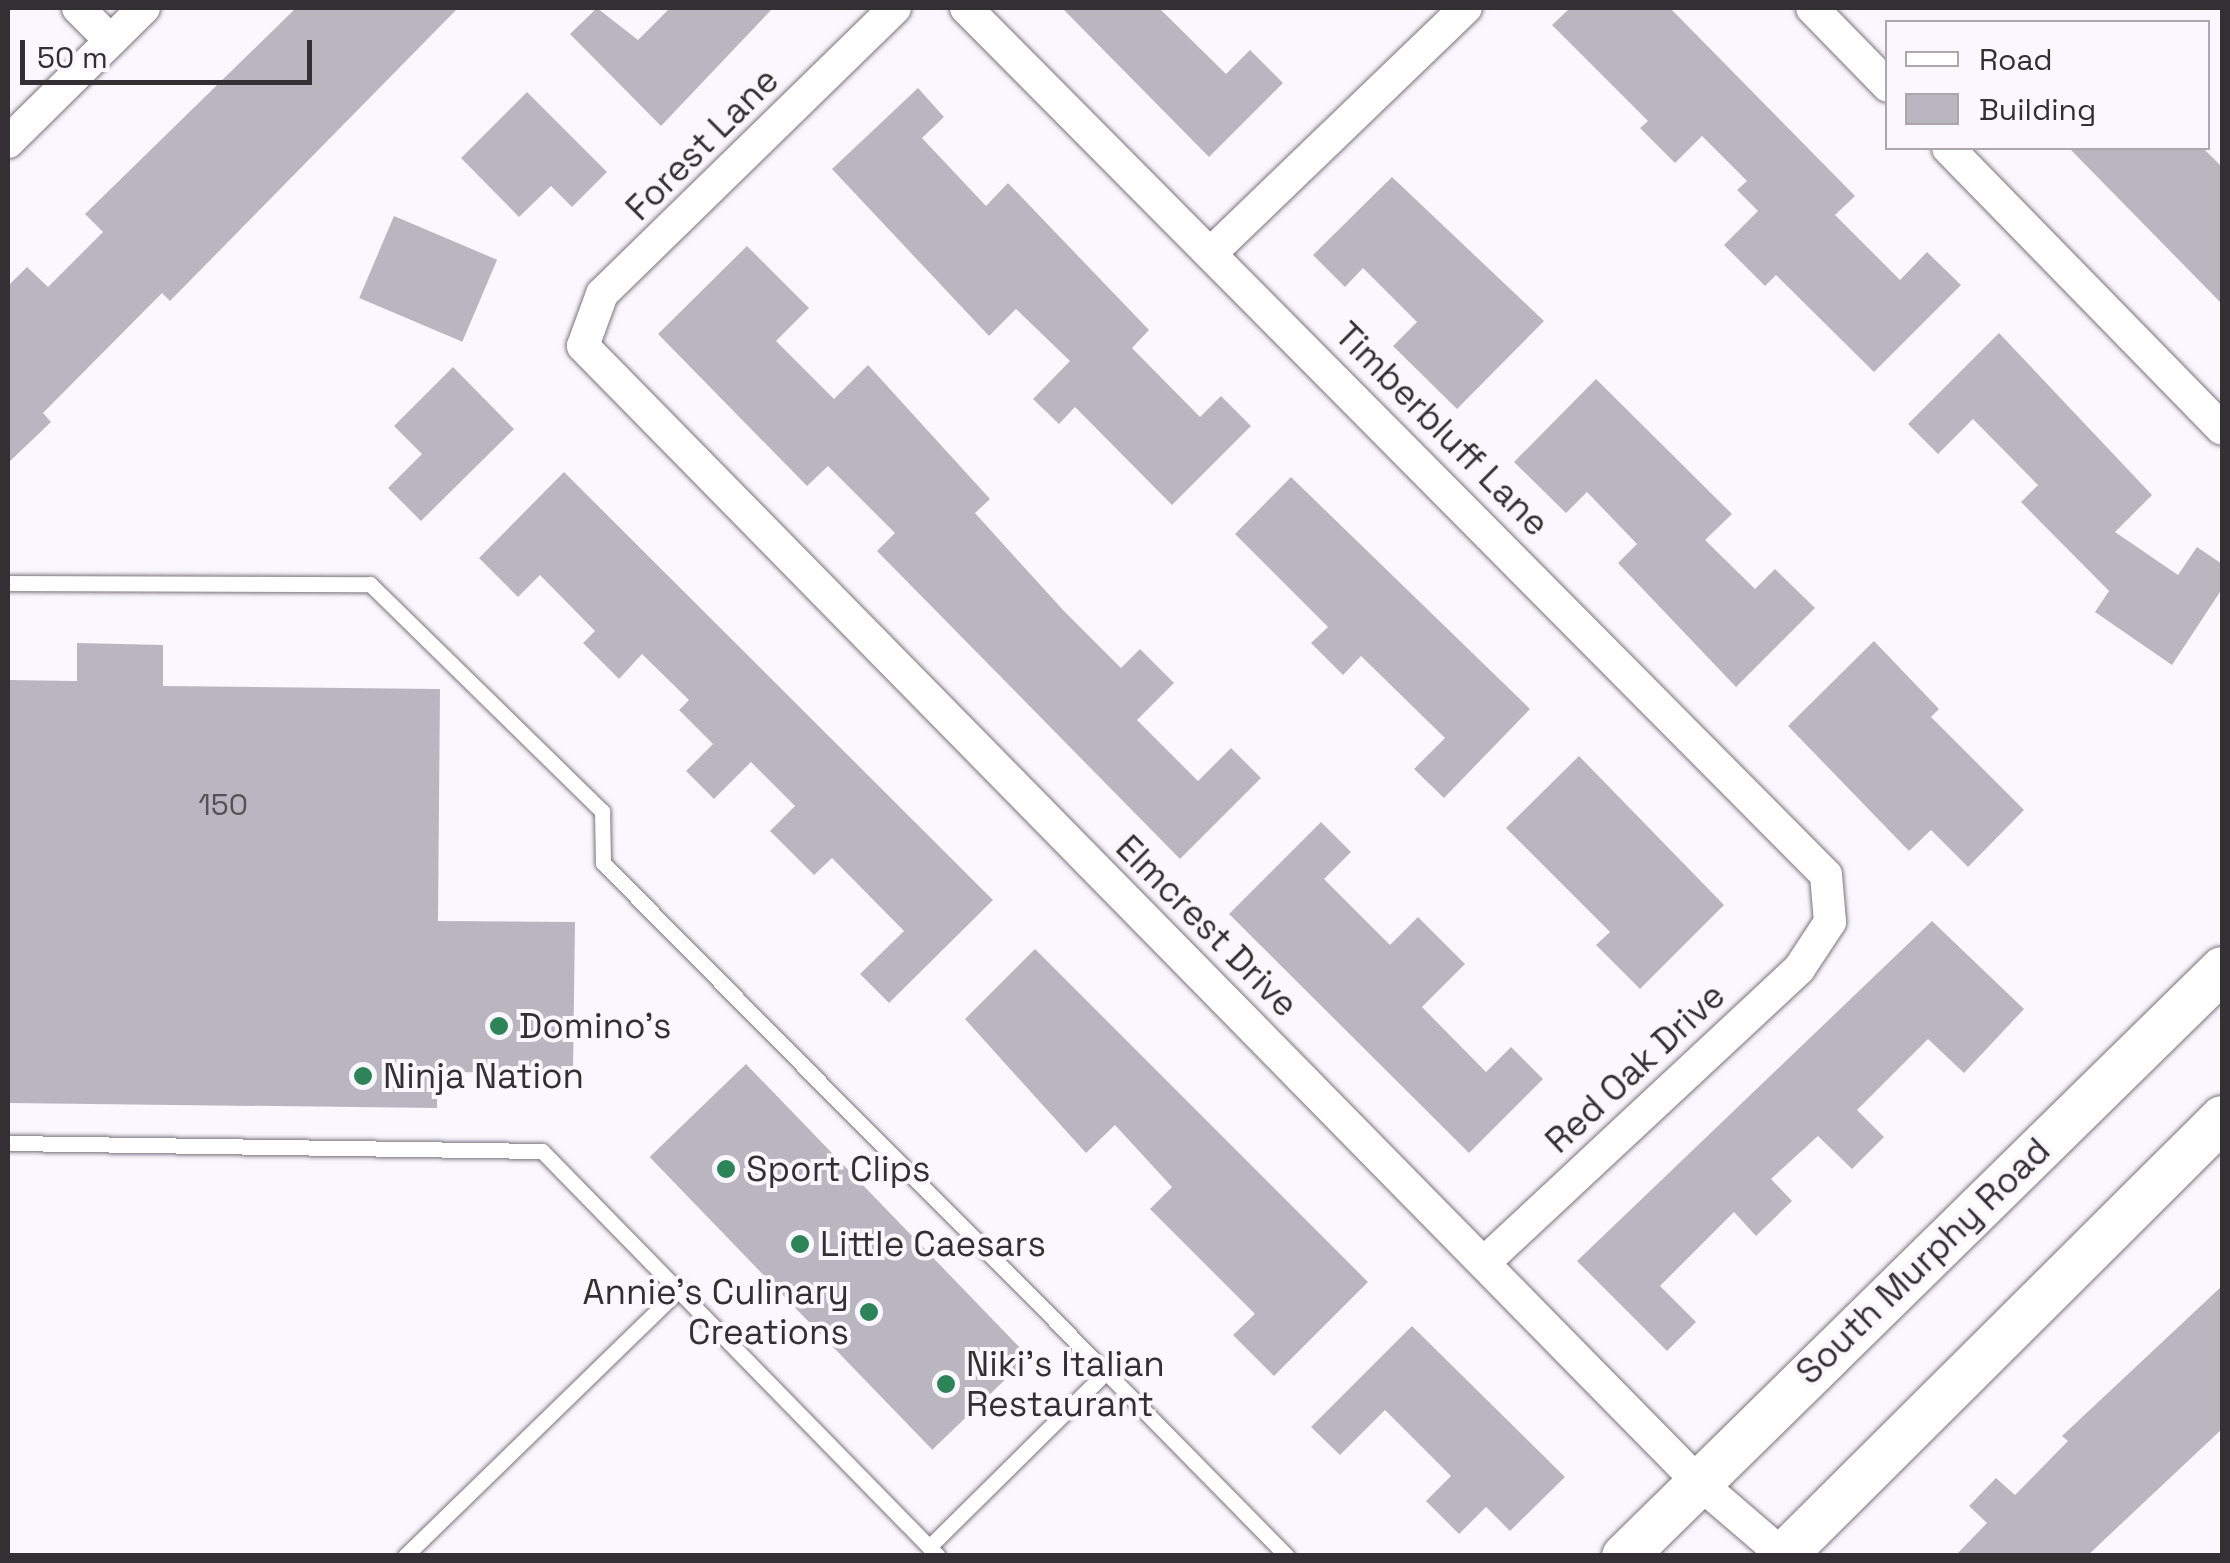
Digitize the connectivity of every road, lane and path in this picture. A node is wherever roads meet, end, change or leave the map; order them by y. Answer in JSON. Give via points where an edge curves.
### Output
{"nodes":[{"id":1,"x":78,"y":8,"type":"edge"},
{"id":2,"x":144,"y":8,"type":"edge"},
{"id":3,"x":895,"y":8,"type":"edge"},
{"id":4,"x":966,"y":8,"type":"edge"},
{"id":5,"x":1466,"y":8,"type":"edge"},
{"id":6,"x":1812,"y":8,"type":"edge"},
{"id":7,"x":110,"y":40,"type":"junction"},
{"id":8,"x":1885,"y":83,"type":"edge"},
{"id":9,"x":8,"y":142,"type":"edge"},
{"id":10,"x":1950,"y":150,"type":"edge"},
{"id":11,"x":1210,"y":254,"type":"junction"},
{"id":12,"x":583,"y":346,"type":"joint"},
{"id":13,"x":2222,"y":430,"type":"edge"},
{"id":14,"x":8,"y":583,"type":"edge"},
{"id":15,"x":1830,"y":922,"type":"joint"},
{"id":16,"x":2222,"y":969,"type":"edge"},
{"id":17,"x":2222,"y":1118,"type":"edge"},
{"id":18,"x":8,"y":1143,"type":"edge"},
{"id":19,"x":1484,"y":1263,"type":"junction"},
{"id":20,"x":680,"y":1289,"type":"junction"},
{"id":21,"x":1106,"y":1372,"type":"junction"},
{"id":22,"x":1698,"y":1481,"type":"junction"},
{"id":23,"x":934,"y":1551,"type":"edge"},
{"id":24,"x":1782,"y":1555,"type":"edge"},
{"id":25,"x":405,"y":1556,"type":"edge"},
{"id":26,"x":1287,"y":1556,"type":"edge"},
{"id":27,"x":1624,"y":1556,"type":"edge"}],
"edges":[{"from":1,"to":7,"type":"street"},
{"from":2,"to":7,"type":"street"},
{"from":3,"to":12,"type":"street","name":"Forest Lane","via":[[602,294]]},
{"from":4,"to":11,"type":"street","name":"Timberbluff Lane"},
{"from":5,"to":11,"type":"street"},
{"from":6,"to":8,"type":"street"},
{"from":7,"to":9,"type":"street"},
{"from":10,"to":13,"type":"street"},
{"from":11,"to":15,"type":"street","name":"Timberbluff Lane","via":[[1807,848],[1826,874]]},
{"from":12,"to":19,"type":"street","name":"Elmcrest Drive"},
{"from":14,"to":21,"type":"lane","via":[[370,584],[602,811],[603,863]]},
{"from":15,"to":19,"type":"street","name":"Red Oak Drive","via":[[1800,969]]},
{"from":16,"to":22,"type":"main road","name":"South Murphy Road"},
{"from":17,"to":24,"type":"main road"},
{"from":18,"to":20,"type":"lane","via":[[542,1151]]},
{"from":19,"to":22,"type":"street","name":"Elmcrest Drive"},
{"from":20,"to":23,"type":"lane"},
{"from":20,"to":25,"type":"lane"},
{"from":21,"to":23,"type":"lane"},
{"from":21,"to":26,"type":"lane"},
{"from":22,"to":24,"type":"street","name":"Elmcrest Drive"},
{"from":22,"to":27,"type":"main road","name":"South Murphy Road"}]}
